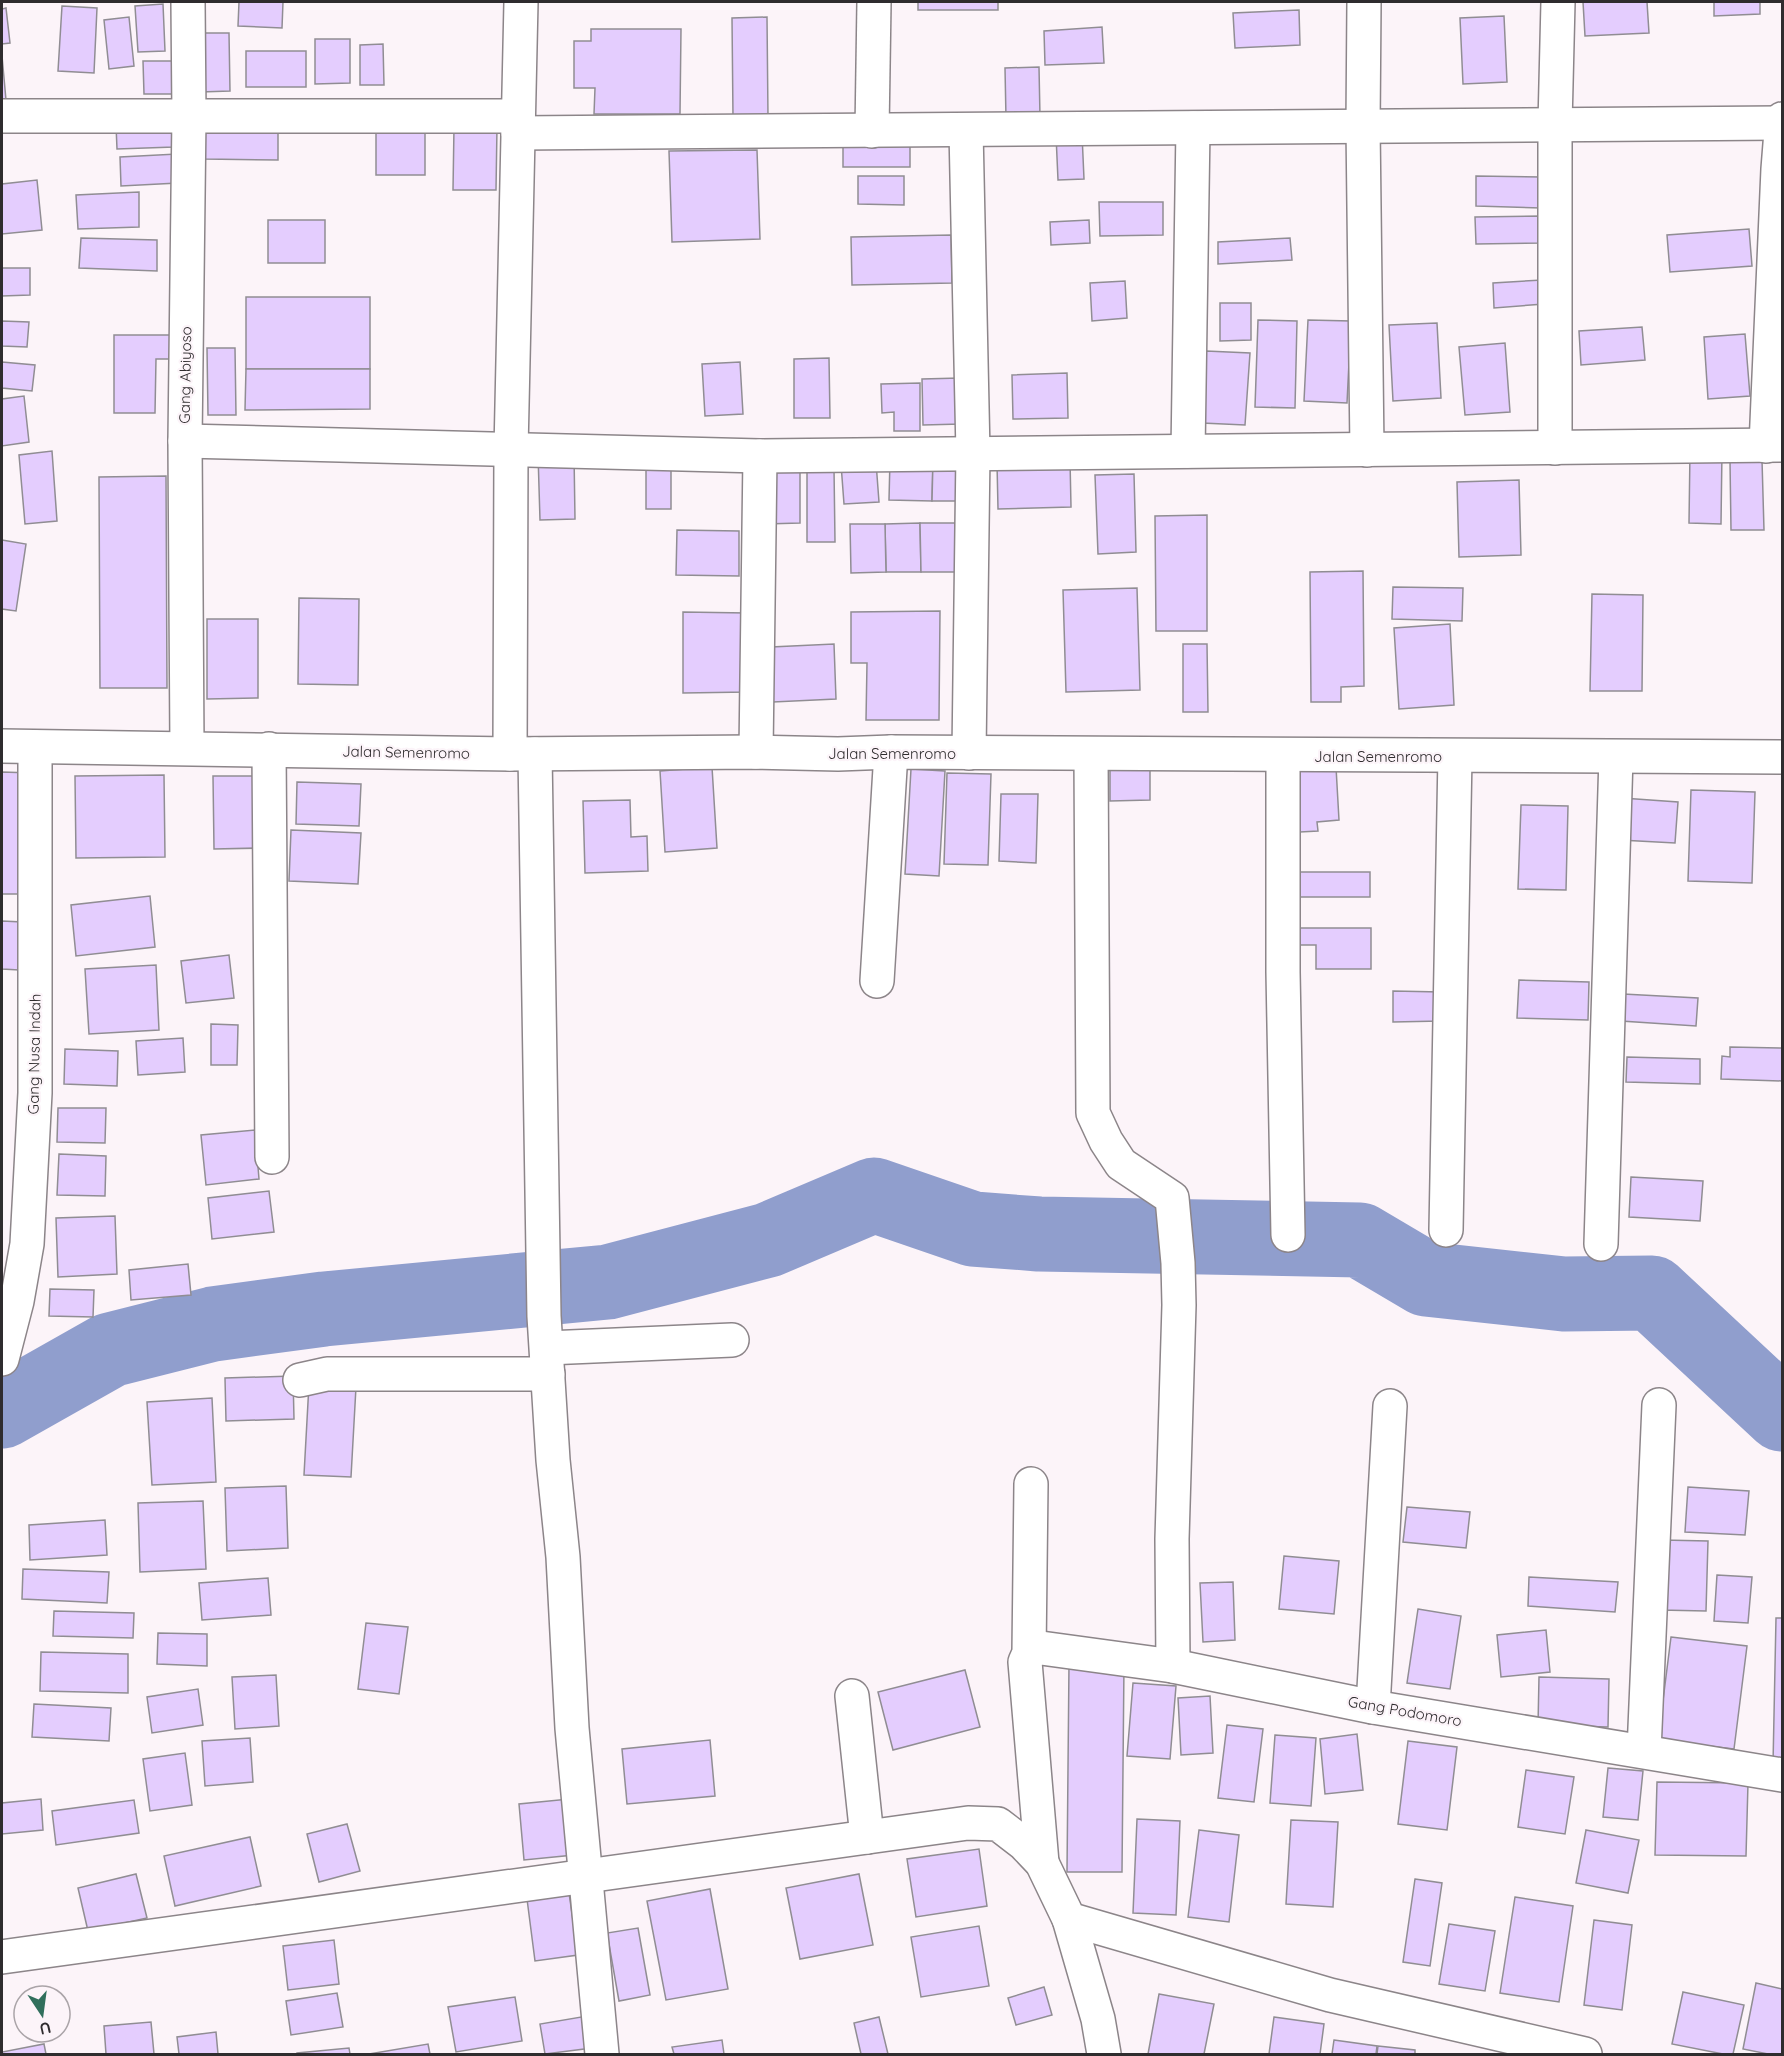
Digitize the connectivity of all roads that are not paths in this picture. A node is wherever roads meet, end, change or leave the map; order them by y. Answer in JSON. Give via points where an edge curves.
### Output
{"nodes":[{"id":1,"x":188,"y":2,"type":"edge"},
{"id":2,"x":521,"y":2,"type":"edge"},
{"id":3,"x":874,"y":2,"type":"edge"},
{"id":4,"x":1364,"y":2,"type":"edge"},
{"id":5,"x":1558,"y":2,"type":"edge"},
{"id":6,"x":2,"y":116,"type":"edge"},
{"id":7,"x":189,"y":117,"type":"junction"},
{"id":8,"x":1782,"y":122,"type":"edge"},
{"id":9,"x":1555,"y":124,"type":"junction"},
{"id":10,"x":518,"y":125,"type":"junction"},
{"id":11,"x":1363,"y":126,"type":"junction"},
{"id":12,"x":1193,"y":128,"type":"junction"},
{"id":13,"x":966,"y":130,"type":"junction"},
{"id":14,"x":872,"y":131,"type":"junction"},
{"id":15,"x":185,"y":441,"type":"junction"},
{"id":16,"x":1774,"y":445,"type":"edge"},
{"id":17,"x":1555,"y":448,"type":"junction"},
{"id":18,"x":511,"y":450,"type":"junction"},
{"id":19,"x":1367,"y":450,"type":"junction"},
{"id":20,"x":1188,"y":452,"type":"junction"},
{"id":21,"x":973,"y":453,"type":"junction"},
{"id":22,"x":760,"y":456,"type":"junction"},
{"id":23,"x":2,"y":746,"type":"edge"},
{"id":24,"x":35,"y":747,"type":"junction"},
{"id":25,"x":187,"y":748,"type":"junction"},
{"id":26,"x":269,"y":749,"type":"junction"},
{"id":27,"x":756,"y":752,"type":"junction"},
{"id":28,"x":891,"y":752,"type":"junction"},
{"id":29,"x":969,"y":753,"type":"junction"},
{"id":30,"x":523,"y":754,"type":"junction"},
{"id":31,"x":1091,"y":754,"type":"junction"},
{"id":32,"x":1283,"y":755,"type":"junction"},
{"id":33,"x":1455,"y":756,"type":"junction"},
{"id":34,"x":1616,"y":757,"type":"junction"},
{"id":35,"x":1782,"y":757,"type":"edge"},
{"id":36,"x":877,"y":981,"type":"dead end"},
{"id":37,"x":272,"y":1157,"type":"dead end"},
{"id":38,"x":1446,"y":1230,"type":"dead end"},
{"id":39,"x":1288,"y":1234,"type":"dead end"},
{"id":40,"x":1601,"y":1244,"type":"dead end"},
{"id":41,"x":732,"y":1340,"type":"dead end"},
{"id":42,"x":2,"y":1359,"type":"edge"},
{"id":43,"x":548,"y":1361,"type":"junction"},
{"id":44,"x":300,"y":1380,"type":"dead end"},
{"id":45,"x":1659,"y":1405,"type":"dead end"},
{"id":46,"x":1390,"y":1406,"type":"dead end"},
{"id":47,"x":1031,"y":1484,"type":"dead end"},
{"id":48,"x":1029,"y":1653,"type":"junction"},
{"id":49,"x":1173,"y":1666,"type":"junction"},
{"id":50,"x":852,"y":1696,"type":"dead end"},
{"id":51,"x":1373,"y":1707,"type":"junction"},
{"id":52,"x":1644,"y":1751,"type":"junction"},
{"id":53,"x":1782,"y":1775,"type":"edge"},
{"id":54,"x":867,"y":1837,"type":"junction"},
{"id":55,"x":1042,"y":1863,"type":"junction"},
{"id":56,"x":585,"y":1877,"type":"junction"},
{"id":57,"x":1069,"y":1919,"type":"junction"},
{"id":58,"x":2,"y":1957,"type":"edge"},
{"id":59,"x":602,"y":2055,"type":"edge"},
{"id":60,"x":1104,"y":2055,"type":"edge"},
{"id":61,"x":1585,"y":2055,"type":"edge"}],
"edges":[{"from":1,"to":7,"type":"street","name":"Gang Abiyoso"},
{"from":2,"to":10,"type":"street"},
{"from":3,"to":14,"type":"street"},
{"from":4,"to":11,"type":"street"},
{"from":5,"to":9,"type":"street"},
{"from":6,"to":7,"type":"street"},
{"from":7,"to":10,"type":"street"},
{"from":7,"to":15,"type":"street","name":"Gang Abiyoso"},
{"from":8,"to":9,"type":"street"},
{"from":8,"to":16,"type":"street"},
{"from":9,"to":11,"type":"street"},
{"from":9,"to":17,"type":"street"},
{"from":10,"to":14,"type":"street"},
{"from":10,"to":18,"type":"street"},
{"from":11,"to":12,"type":"street"},
{"from":11,"to":19,"type":"street"},
{"from":12,"to":13,"type":"street"},
{"from":12,"to":20,"type":"street"},
{"from":13,"to":14,"type":"street"},
{"from":13,"to":21,"type":"street"},
{"from":15,"to":18,"type":"street"},
{"from":15,"to":25,"type":"street","name":"Gang Abiyoso"},
{"from":16,"to":17,"type":"street"},
{"from":17,"to":19,"type":"street"},
{"from":18,"to":22,"type":"street"},
{"from":18,"to":30,"type":"street"},
{"from":19,"to":20,"type":"street"},
{"from":20,"to":21,"type":"street"},
{"from":21,"to":22,"type":"street"},
{"from":21,"to":29,"type":"street"},
{"from":22,"to":27,"type":"street"},
{"from":23,"to":24,"type":"street","name":"Jalan Semenromo"},
{"from":24,"to":25,"type":"street","name":"Jalan Semenromo"},
{"from":24,"to":42,"type":"street","name":"Gang Nusa Indah","via":[[34,1093],[27,1244]]},
{"from":25,"to":26,"type":"street","name":"Jalan Semenromo"},
{"from":26,"to":30,"type":"street","name":"Jalan Semenromo"},
{"from":26,"to":37,"type":"street"},
{"from":27,"to":28,"type":"street","name":"Jalan Semenromo"},
{"from":27,"to":30,"type":"street","name":"Jalan Semenromo"},
{"from":28,"to":29,"type":"street","name":"Jalan Semenromo"},
{"from":28,"to":36,"type":"street"},
{"from":29,"to":31,"type":"street","name":"Jalan Semenromo"},
{"from":30,"to":43,"type":"street"},
{"from":31,"to":32,"type":"street","name":"Jalan Semenromo"},
{"from":31,"to":49,"type":"street","via":[[1093,1113],[1121,1164],[1172,1198],[1178,1263]]},
{"from":32,"to":33,"type":"street","name":"Jalan Semenromo"},
{"from":32,"to":39,"type":"street"},
{"from":33,"to":34,"type":"street","name":"Jalan Semenromo"},
{"from":33,"to":38,"type":"street"},
{"from":34,"to":35,"type":"street","name":"Jalan Semenromo"},
{"from":34,"to":40,"type":"street"},
{"from":41,"to":43,"type":"street"},
{"from":43,"to":44,"type":"street","via":[[327,1374]]},
{"from":43,"to":56,"type":"street"},
{"from":45,"to":52,"type":"street"},
{"from":46,"to":51,"type":"street"},
{"from":47,"to":48,"type":"street"},
{"from":48,"to":49,"type":"street","name":"Gang Podomoro","via":[[1041,1648]]},
{"from":48,"to":55,"type":"street","via":[[1025,1662]]},
{"from":49,"to":51,"type":"street","name":"Gang Podomoro"},
{"from":50,"to":54,"type":"street"},
{"from":51,"to":52,"type":"street","name":"Gang Podomoro"},
{"from":52,"to":53,"type":"street","name":"Gang Podomoro"},
{"from":54,"to":55,"type":"street","via":[[968,1823],[998,1824]]},
{"from":54,"to":56,"type":"street"},
{"from":55,"to":57,"type":"street"},
{"from":56,"to":58,"type":"street"},
{"from":56,"to":59,"type":"street"},
{"from":57,"to":60,"type":"street","via":[[1098,2019]]},
{"from":57,"to":61,"type":"street","via":[[1330,1995]]}]}
